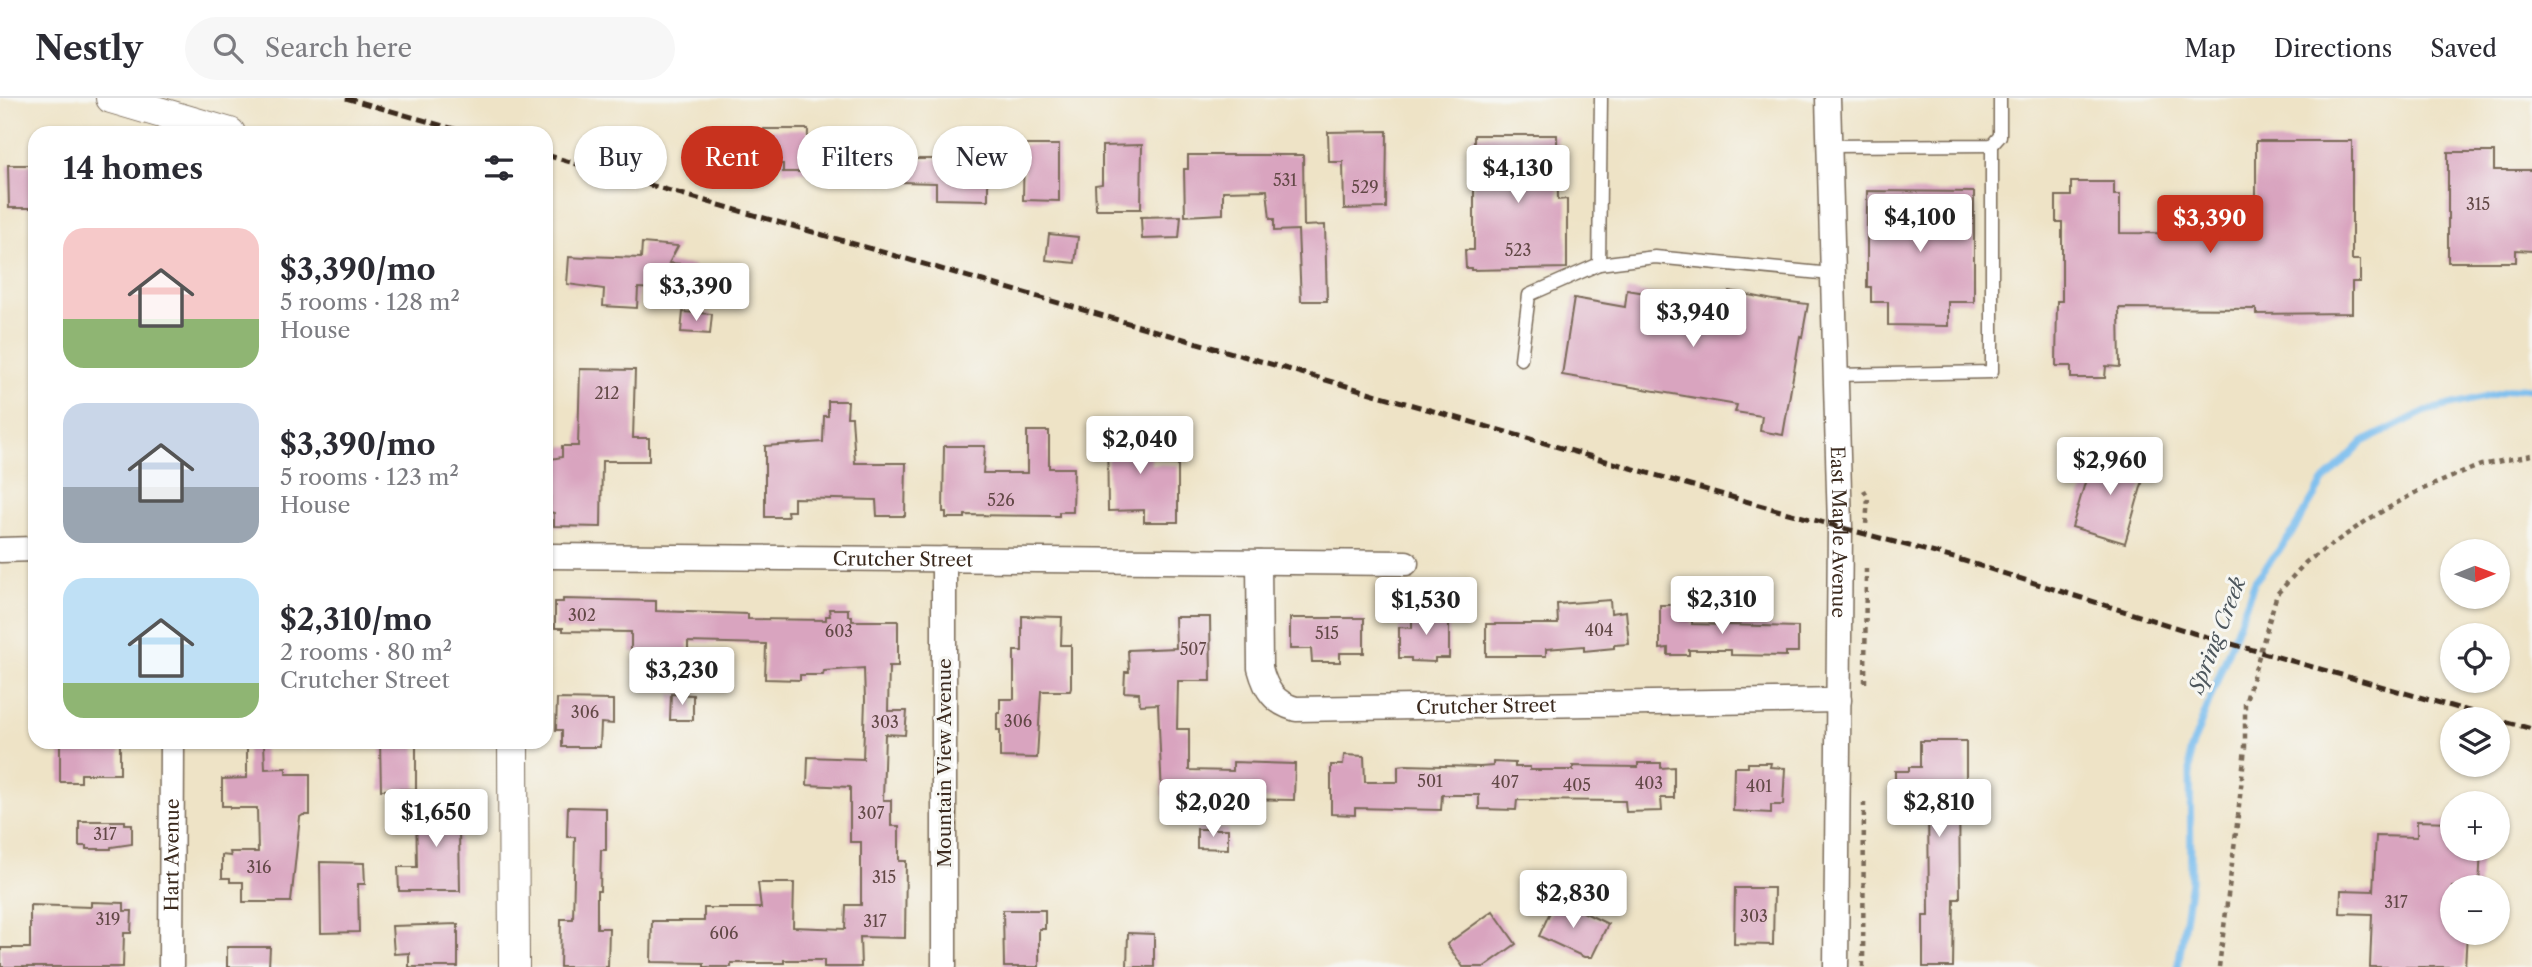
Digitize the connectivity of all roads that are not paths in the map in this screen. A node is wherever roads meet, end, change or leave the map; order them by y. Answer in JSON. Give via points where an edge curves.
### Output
{"nodes":[{"id":1,"x":111,"y":98,"type":"edge"},
{"id":2,"x":1601,"y":98,"type":"edge"},
{"id":3,"x":1828,"y":98,"type":"edge"},
{"id":4,"x":2000,"y":98,"type":"edge"},
{"id":5,"x":176,"y":125,"type":"edge"},
{"id":6,"x":1992,"y":145,"type":"junction"},
{"id":7,"x":1828,"y":146,"type":"junction"},
{"id":8,"x":1599,"y":264,"type":"junction"},
{"id":9,"x":1831,"y":274,"type":"junction"},
{"id":10,"x":1521,"y":359,"type":"dead end"},
{"id":11,"x":1835,"y":375,"type":"junction"},
{"id":12,"x":28,"y":549,"type":"edge"},
{"id":13,"x":0,"y":550,"type":"edge"},
{"id":14,"x":553,"y":556,"type":"edge"},
{"id":15,"x":944,"y":559,"type":"junction"},
{"id":16,"x":1259,"y":562,"type":"junction"},
{"id":17,"x":1406,"y":563,"type":"dead end"},
{"id":18,"x":1839,"y":700,"type":"junction"},
{"id":19,"x":172,"y":749,"type":"edge"},
{"id":20,"x":513,"y":749,"type":"edge"},
{"id":21,"x":171,"y":967,"type":"edge"},
{"id":22,"x":514,"y":967,"type":"edge"},
{"id":23,"x":944,"y":967,"type":"edge"},
{"id":24,"x":1836,"y":967,"type":"edge"}],
"edges":[{"from":1,"to":5,"type":"street"},
{"from":2,"to":8,"type":"lane"},
{"from":3,"to":7,"type":"street","name":"East Maple Avenue"},
{"from":4,"to":6,"type":"lane","via":[[2000,136]]},
{"from":6,"to":7,"type":"lane"},
{"from":6,"to":11,"type":"lane","via":[[1992,372]]},
{"from":7,"to":9,"type":"street","name":"East Maple Avenue"},
{"from":8,"to":9,"type":"lane","via":[[1654,257]]},
{"from":8,"to":10,"type":"lane","via":[[1529,295]]},
{"from":9,"to":11,"type":"street","name":"East Maple Avenue"},
{"from":11,"to":18,"type":"street","name":"East Maple Avenue"},
{"from":12,"to":13,"type":"street"},
{"from":14,"to":15,"type":"street","name":"Crutcher Street"},
{"from":15,"to":16,"type":"street","name":"Crutcher Street"},
{"from":15,"to":23,"type":"street","name":"Mountain View Avenue"},
{"from":16,"to":17,"type":"street","name":"Crutcher Street"},
{"from":16,"to":18,"type":"street","name":"Crutcher Street","via":[[1261,668],[1272,696],[1296,709]]},
{"from":18,"to":24,"type":"street","name":"East Maple Avenue"},
{"from":19,"to":21,"type":"street","name":"Hart Avenue"},
{"from":20,"to":22,"type":"street"}]}
